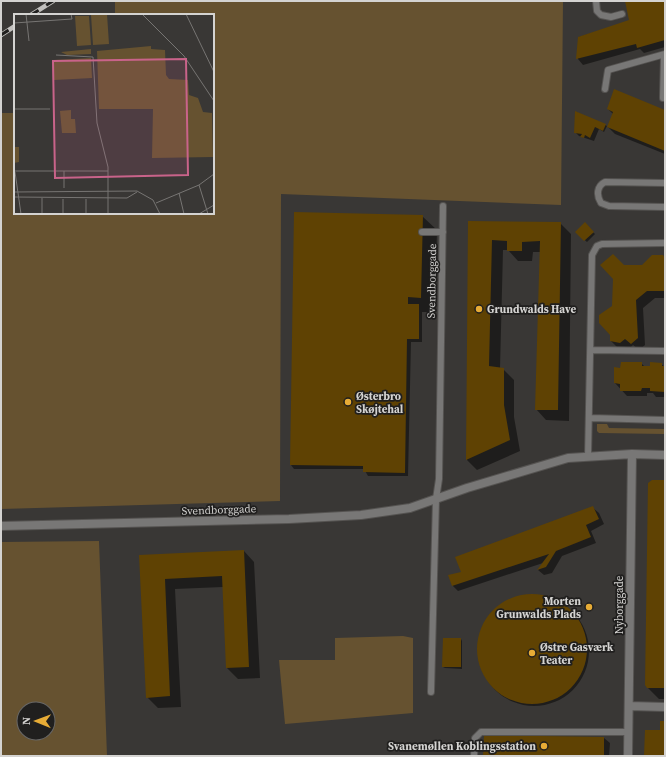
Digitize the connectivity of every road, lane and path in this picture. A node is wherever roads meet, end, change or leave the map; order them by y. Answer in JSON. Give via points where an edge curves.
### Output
{"nodes":[{"id":1,"x":596,"y":1,"type":"edge"},
{"id":2,"x":622,"y":14,"type":"dead end"},
{"id":3,"x":664,"y":55,"type":"edge"},
{"id":4,"x":605,"y":88,"type":"dead end"},
{"id":5,"x":663,"y":98,"type":"dead end"},
{"id":6,"x":665,"y":183,"type":"edge"},
{"id":7,"x":444,"y":206,"type":"dead end"},
{"id":8,"x":665,"y":208,"type":"edge"},
{"id":9,"x":422,"y":232,"type":"dead end"},
{"id":10,"x":443,"y":232,"type":"junction"},
{"id":11,"x":665,"y":243,"type":"edge"},
{"id":12,"x":591,"y":350,"type":"junction"},
{"id":13,"x":665,"y":351,"type":"edge"},
{"id":14,"x":590,"y":418,"type":"junction"},
{"id":15,"x":665,"y":420,"type":"edge"},
{"id":16,"x":632,"y":454,"type":"junction"},
{"id":17,"x":665,"y":455,"type":"edge"},
{"id":18,"x":588,"y":457,"type":"junction"},
{"id":19,"x":436,"y":499,"type":"junction"},
{"id":20,"x":1,"y":526,"type":"edge"},
{"id":21,"x":431,"y":692,"type":"dead end"},
{"id":22,"x":629,"y":706,"type":"junction"},
{"id":23,"x":665,"y":707,"type":"edge"},
{"id":24,"x":629,"y":732,"type":"junction"},
{"id":25,"x":474,"y":756,"type":"edge"},
{"id":26,"x":628,"y":756,"type":"edge"}],
"edges":[{"from":1,"to":2,"type":"lane","via":[[597,11],[601,15],[611,17]]},
{"from":3,"to":4,"type":"lane","via":[[608,70]]},
{"from":3,"to":5,"type":"lane"},
{"from":6,"to":8,"type":"lane","via":[[605,182],[599,188],[598,194],[601,203],[609,206]]},
{"from":7,"to":10,"type":"lane","name":"Svendborggade"},
{"from":9,"to":10,"type":"lane"},
{"from":10,"to":19,"type":"lane","name":"Svendborggade","via":[[440,479]]},
{"from":11,"to":12,"type":"lane","via":[[602,244],[594,250]]},
{"from":12,"to":13,"type":"lane"},
{"from":12,"to":14,"type":"lane"},
{"from":14,"to":15,"type":"lane"},
{"from":14,"to":18,"type":"lane"},
{"from":16,"to":17,"type":"street","name":"Svendborggade"},
{"from":16,"to":18,"type":"street","name":"Svendborggade"},
{"from":16,"to":22,"type":"street","name":"Nyborggade"},
{"from":18,"to":19,"type":"street","name":"Svendborggade","via":[[568,458],[535,467]]},
{"from":19,"to":20,"type":"street","name":"Svendborggade","via":[[410,508],[347,516]]},
{"from":19,"to":21,"type":"lane"},
{"from":22,"to":23,"type":"street"},
{"from":22,"to":24,"type":"street","name":"Nyborggade"},
{"from":24,"to":25,"type":"lane","via":[[481,732],[475,738]]},
{"from":24,"to":26,"type":"street","name":"Nyborggade"}]}
